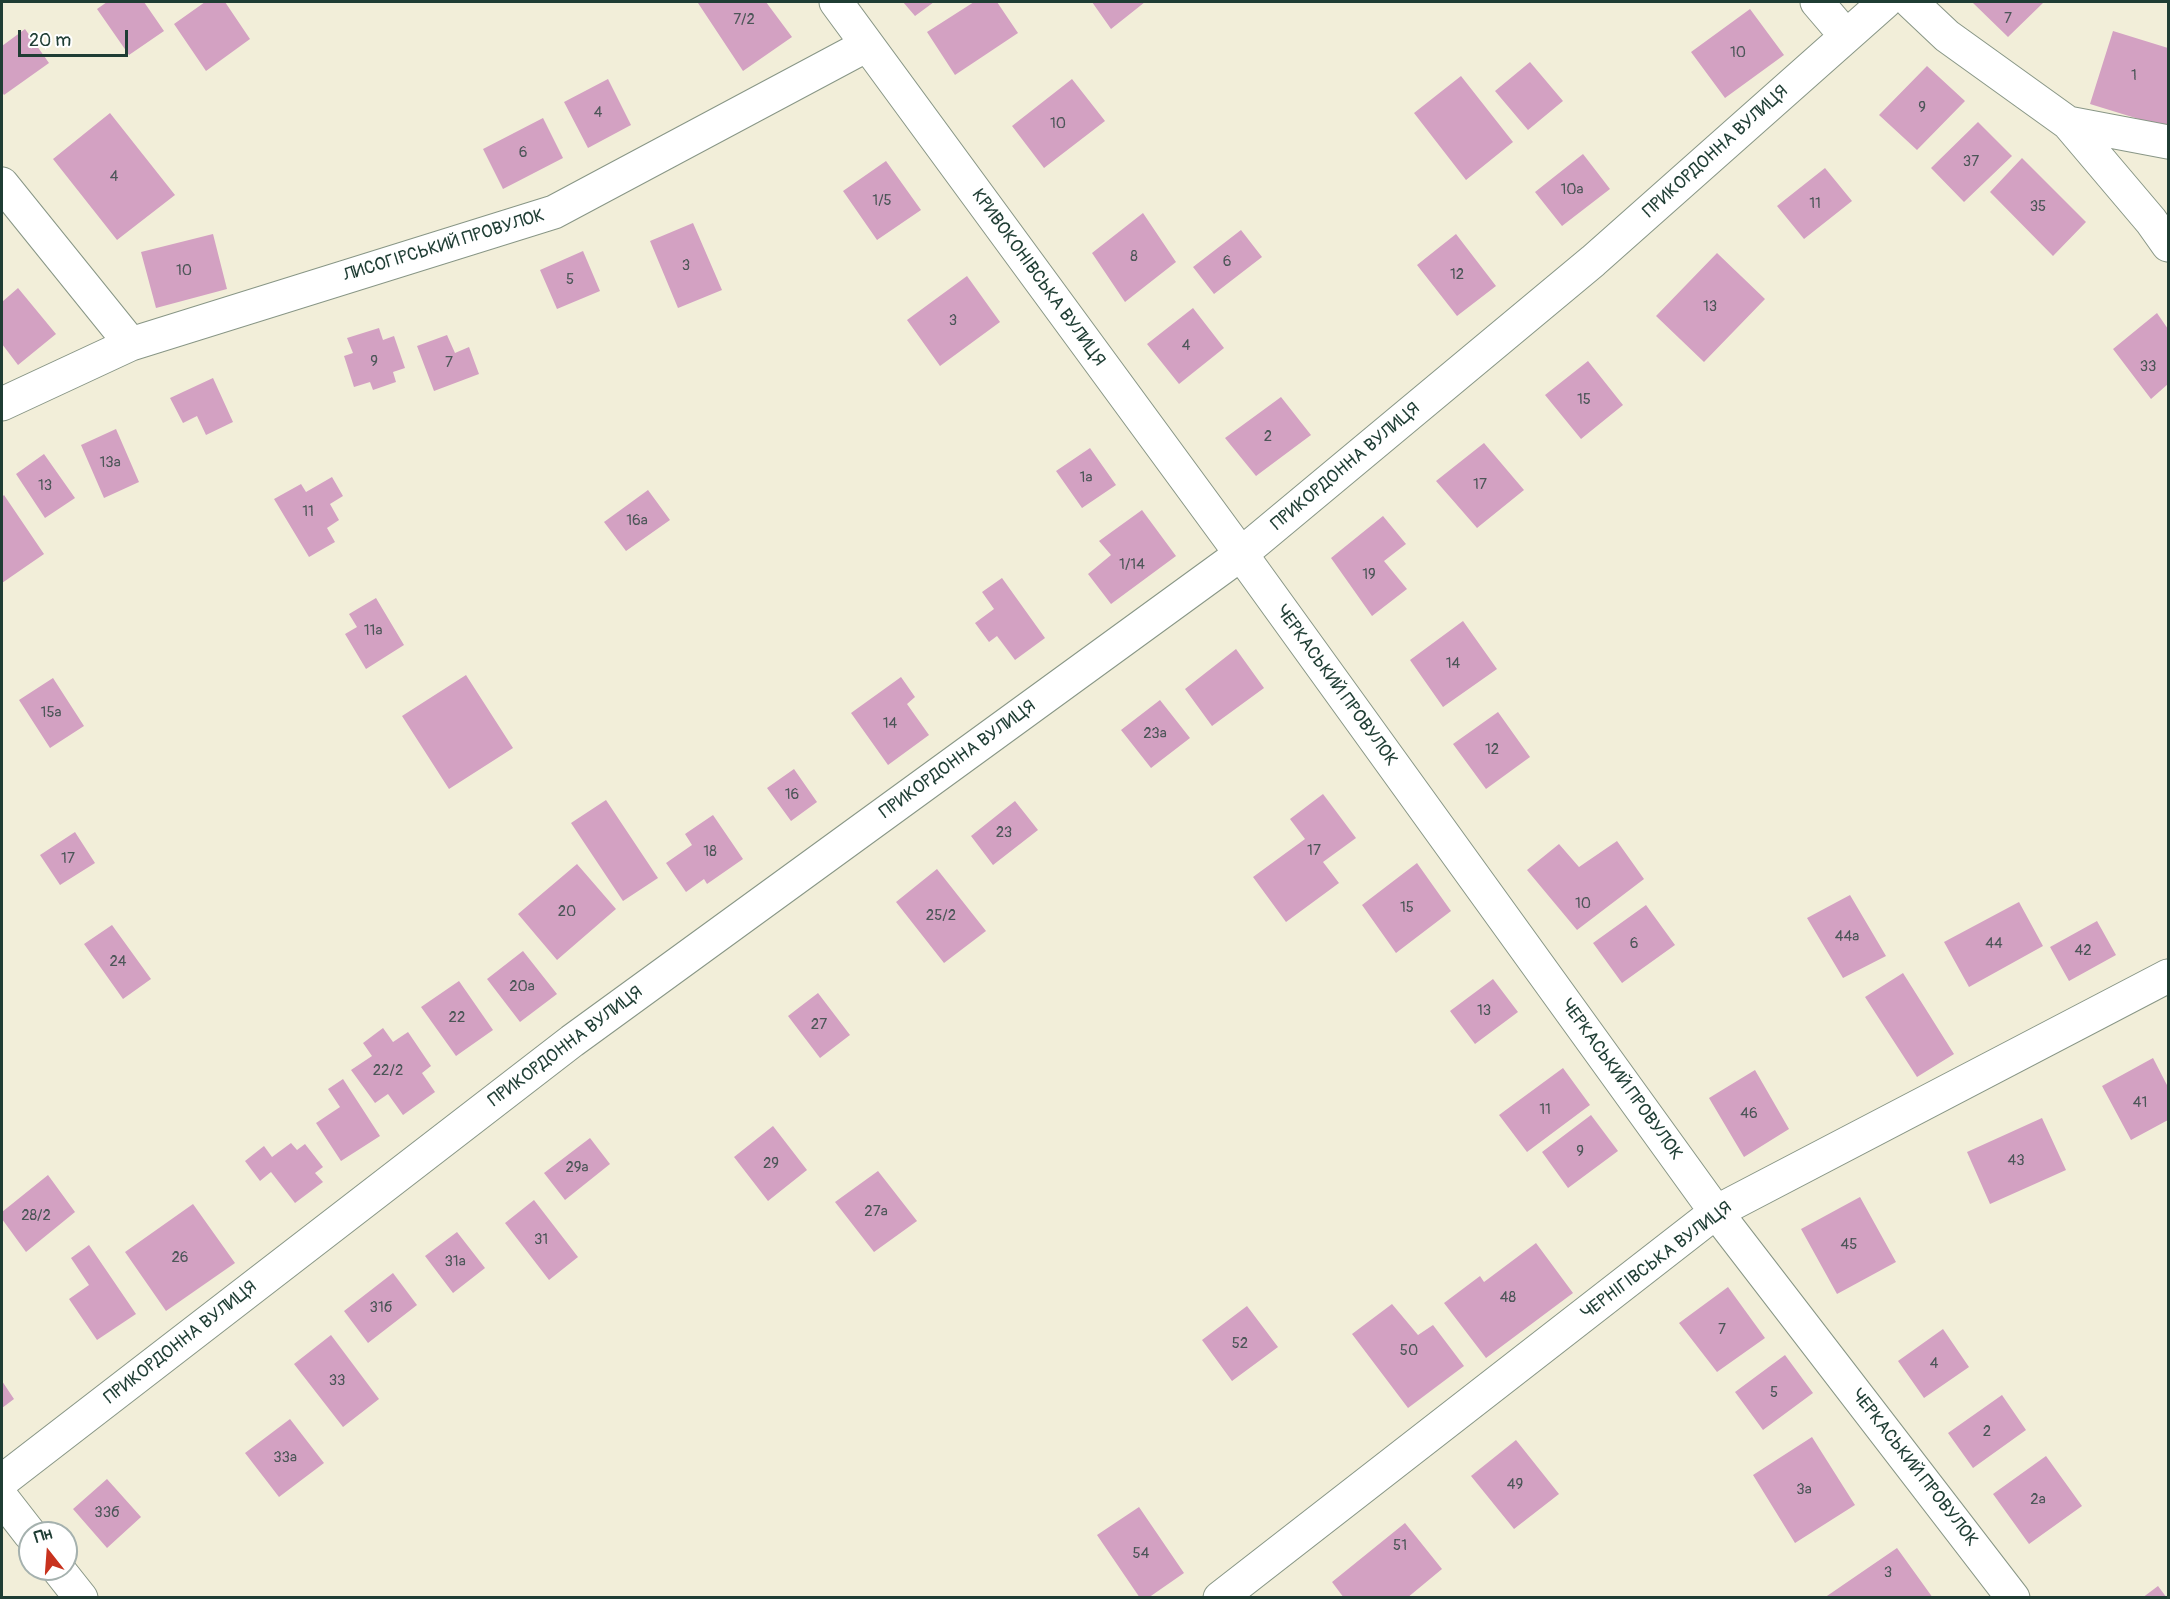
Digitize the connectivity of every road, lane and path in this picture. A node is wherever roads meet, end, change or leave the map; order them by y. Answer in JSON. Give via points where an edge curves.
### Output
{"nodes":[{"id":1,"x":836,"y":2,"type":"edge"},
{"id":2,"x":1817,"y":2,"type":"edge"},
{"id":3,"x":1885,"y":2,"type":"edge"},
{"id":4,"x":1911,"y":2,"type":"edge"},
{"id":5,"x":1846,"y":36,"type":"junction"},
{"id":6,"x":867,"y":45,"type":"junction"},
{"id":7,"x":2068,"y":123,"type":"junction"},
{"id":8,"x":2169,"y":142,"type":"edge"},
{"id":9,"x":2,"y":184,"type":"edge"},
{"id":10,"x":2169,"y":244,"type":"edge"},
{"id":11,"x":131,"y":344,"type":"junction"},
{"id":12,"x":2,"y":404,"type":"edge"},
{"id":13,"x":1241,"y":554,"type":"junction"},
{"id":14,"x":2169,"y":976,"type":"edge"},
{"id":15,"x":1716,"y":1212,"type":"junction"},
{"id":16,"x":2,"y":1481,"type":"edge"},
{"id":17,"x":2,"y":1498,"type":"edge"},
{"id":18,"x":20,"y":1521,"type":"edge"},
{"id":19,"x":68,"y":1581,"type":"edge"},
{"id":20,"x":81,"y":1598,"type":"edge"},
{"id":21,"x":1220,"y":1598,"type":"edge"},
{"id":22,"x":2013,"y":1598,"type":"edge"}],
"edges":[{"from":1,"to":6,"type":"street","name":"КРИВОКОНІВСЬКА ВУЛИЦЯ"},
{"from":2,"to":5,"type":"street"},
{"from":3,"to":5,"type":"street","name":"ПРИКОРДОННА ВУЛИЦЯ"},
{"from":4,"to":7,"type":"street","via":[[1947,36]]},
{"from":5,"to":13,"type":"street","name":"ПРИКОРДОННА ВУЛИЦЯ","via":[[1593,261]]},
{"from":6,"to":11,"type":"street","name":"ЛИСОГІРСЬКИЙ ПРОВУЛОК","via":[[554,212]]},
{"from":6,"to":13,"type":"street","name":"КРИВОКОНІВСЬКА ВУЛИЦЯ"},
{"from":7,"to":8,"type":"street"},
{"from":7,"to":10,"type":"street"},
{"from":9,"to":11,"type":"street"},
{"from":11,"to":12,"type":"street","name":"ЛИСОГІРСЬКИЙ ПРОВУЛОК"},
{"from":13,"to":15,"type":"street","name":"ЧЕРКАСЬКИЙ ПРОВУЛОК"},
{"from":13,"to":16,"type":"street","name":"ПРИКОРДОННА ВУЛИЦЯ","via":[[572,1041]]},
{"from":14,"to":15,"type":"street","name":"ЧЕРНІГІВСЬКА ВУЛИЦЯ"},
{"from":15,"to":21,"type":"street","name":"ЧЕРНІГІВСЬКА ВУЛИЦЯ"},
{"from":15,"to":22,"type":"street","name":"ЧЕРКАСЬКИЙ ПРОВУЛОК"},
{"from":17,"to":18,"type":"street"},
{"from":19,"to":20,"type":"street"}]}
